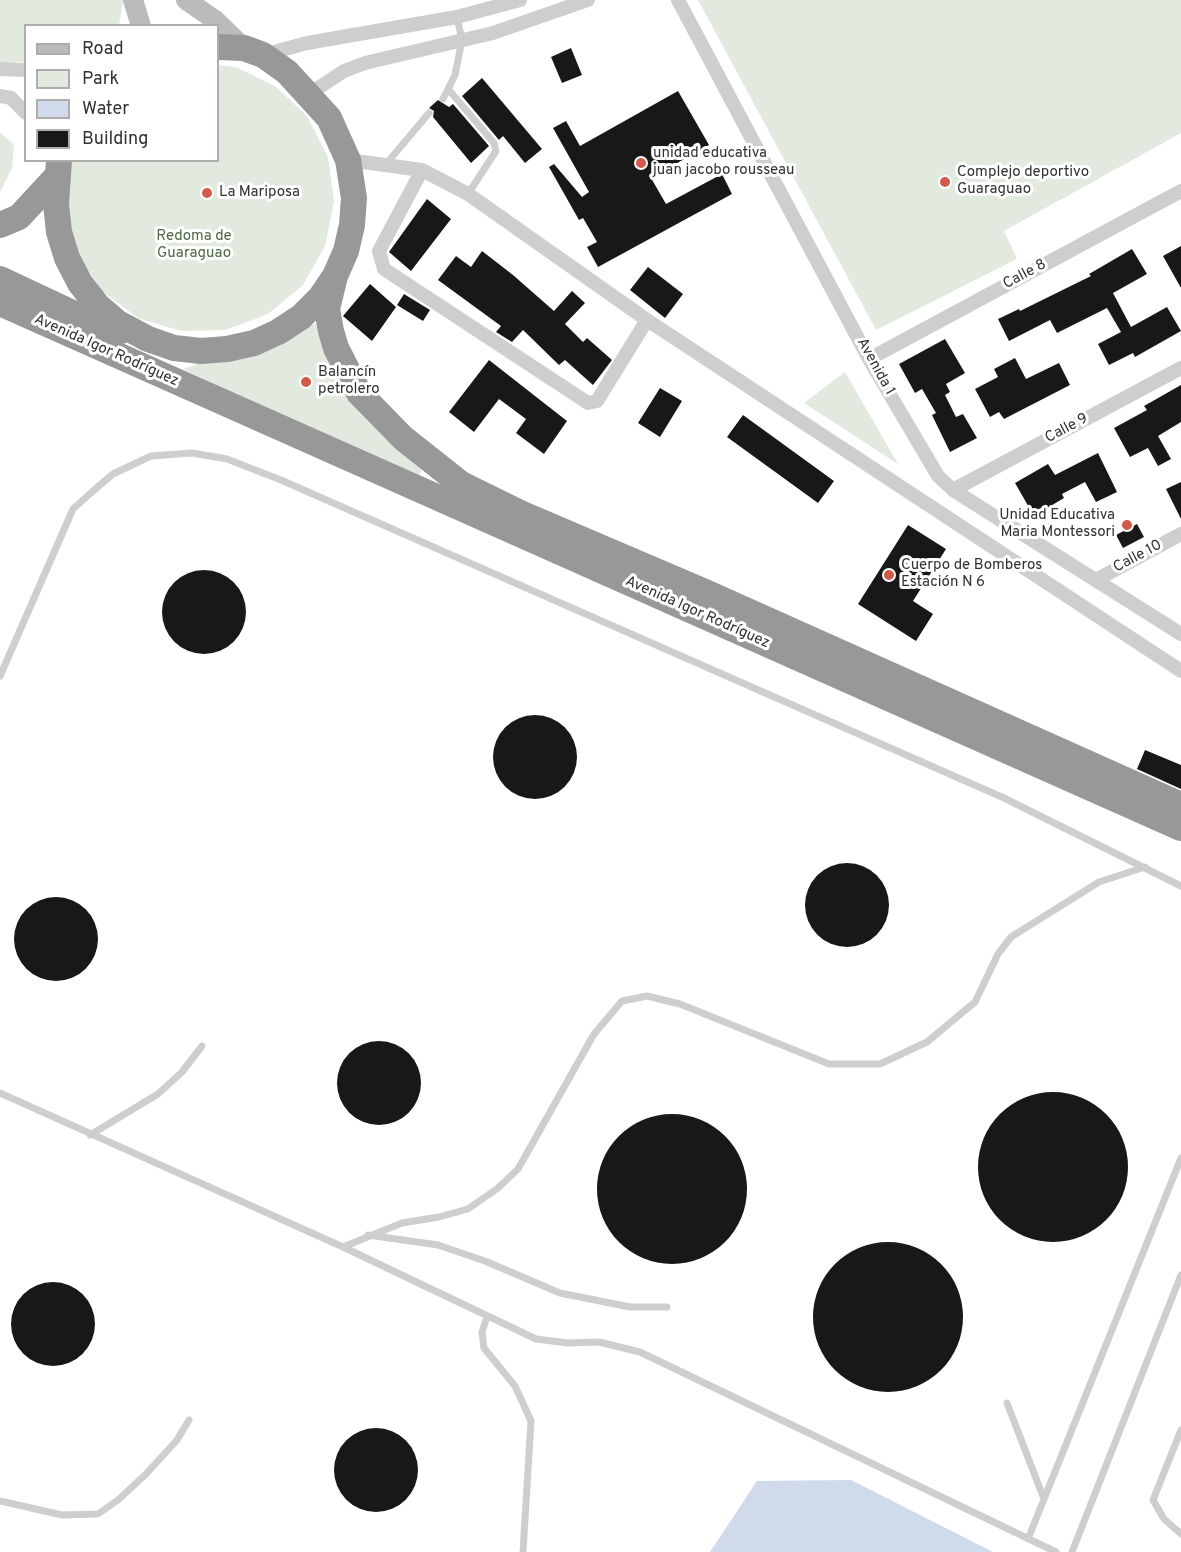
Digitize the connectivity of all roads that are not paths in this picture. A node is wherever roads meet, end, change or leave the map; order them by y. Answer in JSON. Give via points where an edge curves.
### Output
{"nodes":[{"id":1,"x":133,"y":0,"type":"edge"},
{"id":2,"x":186,"y":0,"type":"edge"},
{"id":3,"x":520,"y":0,"type":"edge"},
{"id":4,"x":588,"y":0,"type":"edge"},
{"id":5,"x":678,"y":0,"type":"edge"},
{"id":6,"x":457,"y":17,"type":"junction"},
{"id":7,"x":140,"y":24,"type":"edge"},
{"id":8,"x":462,"y":40,"type":"junction"},
{"id":9,"x":219,"y":47,"type":"edge"},
{"id":10,"x":254,"y":51,"type":"junction"},
{"id":11,"x":0,"y":69,"type":"edge"},
{"id":12,"x":24,"y":70,"type":"edge"},
{"id":13,"x":449,"y":90,"type":"junction"},
{"id":14,"x":309,"y":94,"type":"junction"},
{"id":15,"x":0,"y":96,"type":"edge"},
{"id":16,"x":443,"y":99,"type":"dead end"},
{"id":17,"x":24,"y":111,"type":"edge"},
{"id":18,"x":429,"y":113,"type":"dead end"},
{"id":19,"x":348,"y":160,"type":"junction"},
{"id":20,"x":387,"y":163,"type":"junction"},
{"id":21,"x":58,"y":165,"type":"edge"},
{"id":22,"x":422,"y":170,"type":"junction"},
{"id":23,"x":1181,"y":191,"type":"edge"},
{"id":24,"x":468,"y":194,"type":"junction"},
{"id":25,"x":0,"y":225,"type":"edge"},
{"id":26,"x":335,"y":276,"type":"junction"},
{"id":27,"x":0,"y":279,"type":"edge"},
{"id":28,"x":0,"y":303,"type":"edge"},
{"id":29,"x":648,"y":320,"type":"junction"},
{"id":30,"x":145,"y":338,"type":"junction"},
{"id":31,"x":870,"y":358,"type":"junction"},
{"id":32,"x":1181,"y":368,"type":"edge"},
{"id":33,"x":213,"y":399,"type":"junction"},
{"id":34,"x":953,"y":490,"type":"junction"},
{"id":35,"x":1181,"y":534,"type":"edge"},
{"id":36,"x":1096,"y":580,"type":"junction"},
{"id":37,"x":1181,"y":634,"type":"edge"},
{"id":38,"x":1181,"y":671,"type":"edge"},
{"id":39,"x":0,"y":676,"type":"edge"},
{"id":40,"x":1181,"y":805,"type":"edge"},
{"id":41,"x":1181,"y":828,"type":"edge"},
{"id":42,"x":1145,"y":867,"type":"junction"},
{"id":43,"x":1181,"y":886,"type":"edge"},
{"id":44,"x":202,"y":1046,"type":"dead end"},
{"id":45,"x":0,"y":1093,"type":"edge"},
{"id":46,"x":90,"y":1135,"type":"junction"},
{"id":47,"x":1181,"y":1158,"type":"edge"},
{"id":48,"x":368,"y":1235,"type":"junction"},
{"id":49,"x":343,"y":1247,"type":"junction"},
{"id":50,"x":1181,"y":1275,"type":"edge"},
{"id":51,"x":667,"y":1306,"type":"dead end"},
{"id":52,"x":487,"y":1317,"type":"junction"},
{"id":53,"x":1007,"y":1403,"type":"dead end"},
{"id":54,"x":189,"y":1419,"type":"dead end"},
{"id":55,"x":1181,"y":1430,"type":"edge"},
{"id":56,"x":1044,"y":1499,"type":"junction"},
{"id":57,"x":0,"y":1501,"type":"edge"},
{"id":58,"x":1181,"y":1534,"type":"edge"},
{"id":59,"x":1028,"y":1539,"type":"junction"},
{"id":60,"x":523,"y":1552,"type":"edge"},
{"id":61,"x":1056,"y":1552,"type":"edge"},
{"id":62,"x":1072,"y":1552,"type":"edge"}],
"edges":[{"from":1,"to":7,"type":"street"},
{"from":2,"to":10,"type":"street"},
{"from":3,"to":6,"type":"street"},
{"from":4,"to":8,"type":"street","via":[[561,12]]},
{"from":5,"to":31,"type":"street","name":"Avenida 1"},
{"from":6,"to":8,"type":"lane"},
{"from":6,"to":10,"type":"street"},
{"from":8,"to":13,"type":"lane"},
{"from":8,"to":14,"type":"street","via":[[365,63],[344,71]]},
{"from":9,"to":10,"type":"highway"},
{"from":10,"to":14,"type":"highway"},
{"from":11,"to":12,"type":"street"},
{"from":13,"to":16,"type":"lane"},
{"from":13,"to":24,"type":"lane","via":[[494,143],[496,151]]},
{"from":14,"to":19,"type":"highway","via":[[329,118]]},
{"from":15,"to":17,"type":"street","via":[[11,98]]},
{"from":18,"to":20,"type":"lane"},
{"from":19,"to":20,"type":"street"},
{"from":19,"to":26,"type":"highway","via":[[354,198],[352,225]]},
{"from":20,"to":22,"type":"street"},
{"from":21,"to":25,"type":"highway","via":[[19,217]]},
{"from":21,"to":30,"type":"highway","via":[[56,204],[67,258],[97,305]]},
{"from":22,"to":24,"type":"street"},
{"from":22,"to":29,"type":"street","via":[[379,250],[384,269],[588,403],[597,401]]},
{"from":23,"to":31,"type":"street","name":"Calle 8"},
{"from":24,"to":29,"type":"street"},
{"from":26,"to":30,"type":"highway","via":[[300,317],[254,343],[201,351],[174,348]]},
{"from":26,"to":40,"type":"highway","name":"Avenida Igor Rodríguez","via":[[327,309],[331,331],[359,393],[403,438],[460,484]]},
{"from":27,"to":30,"type":"highway","via":[[98,325]]},
{"from":28,"to":33,"type":"highway","name":"Avenida Igor Rodríguez"},
{"from":29,"to":38,"type":"street"},
{"from":30,"to":33,"type":"highway","name":"Avenida Igor Rodríguez","via":[[169,364]]},
{"from":31,"to":34,"type":"street","name":"Avenida 1","via":[[938,476]]},
{"from":32,"to":34,"type":"street","name":"Calle 9"},
{"from":33,"to":41,"type":"highway","name":"Avenida Igor Rodríguez"},
{"from":34,"to":36,"type":"street","name":"Avenida 1"},
{"from":35,"to":36,"type":"street","name":"Calle 10"},
{"from":36,"to":37,"type":"street","name":"Avenida 1"},
{"from":39,"to":42,"type":"lane","via":[[73,509],[113,474],[151,456],[192,453],[227,459],[281,480],[1004,798]]},
{"from":42,"to":43,"type":"lane"},
{"from":42,"to":48,"type":"lane","via":[[1099,882],[1011,937],[998,954],[975,1002],[927,1042],[880,1064],[829,1064],[680,1004],[647,996],[622,1001],[594,1034],[518,1169],[498,1188],[468,1209],[402,1223]]},
{"from":44,"to":46,"type":"lane","via":[[158,1094]]},
{"from":45,"to":46,"type":"lane"},
{"from":46,"to":49,"type":"lane"},
{"from":47,"to":56,"type":"lane"},
{"from":48,"to":49,"type":"lane"},
{"from":48,"to":51,"type":"lane","via":[[438,1245],[560,1293],[630,1307]]},
{"from":49,"to":52,"type":"lane"},
{"from":50,"to":62,"type":"lane"},
{"from":52,"to":59,"type":"lane","via":[[536,1339],[599,1342],[639,1352]]},
{"from":52,"to":60,"type":"lane","via":[[482,1332],[484,1348],[515,1386],[531,1421]]},
{"from":53,"to":56,"type":"lane"},
{"from":54,"to":57,"type":"lane","via":[[177,1440],[146,1474],[98,1514],[62,1515]]},
{"from":55,"to":58,"type":"lane","via":[[1153,1500],[1164,1519]]},
{"from":56,"to":59,"type":"lane"},
{"from":59,"to":61,"type":"lane"}]}
